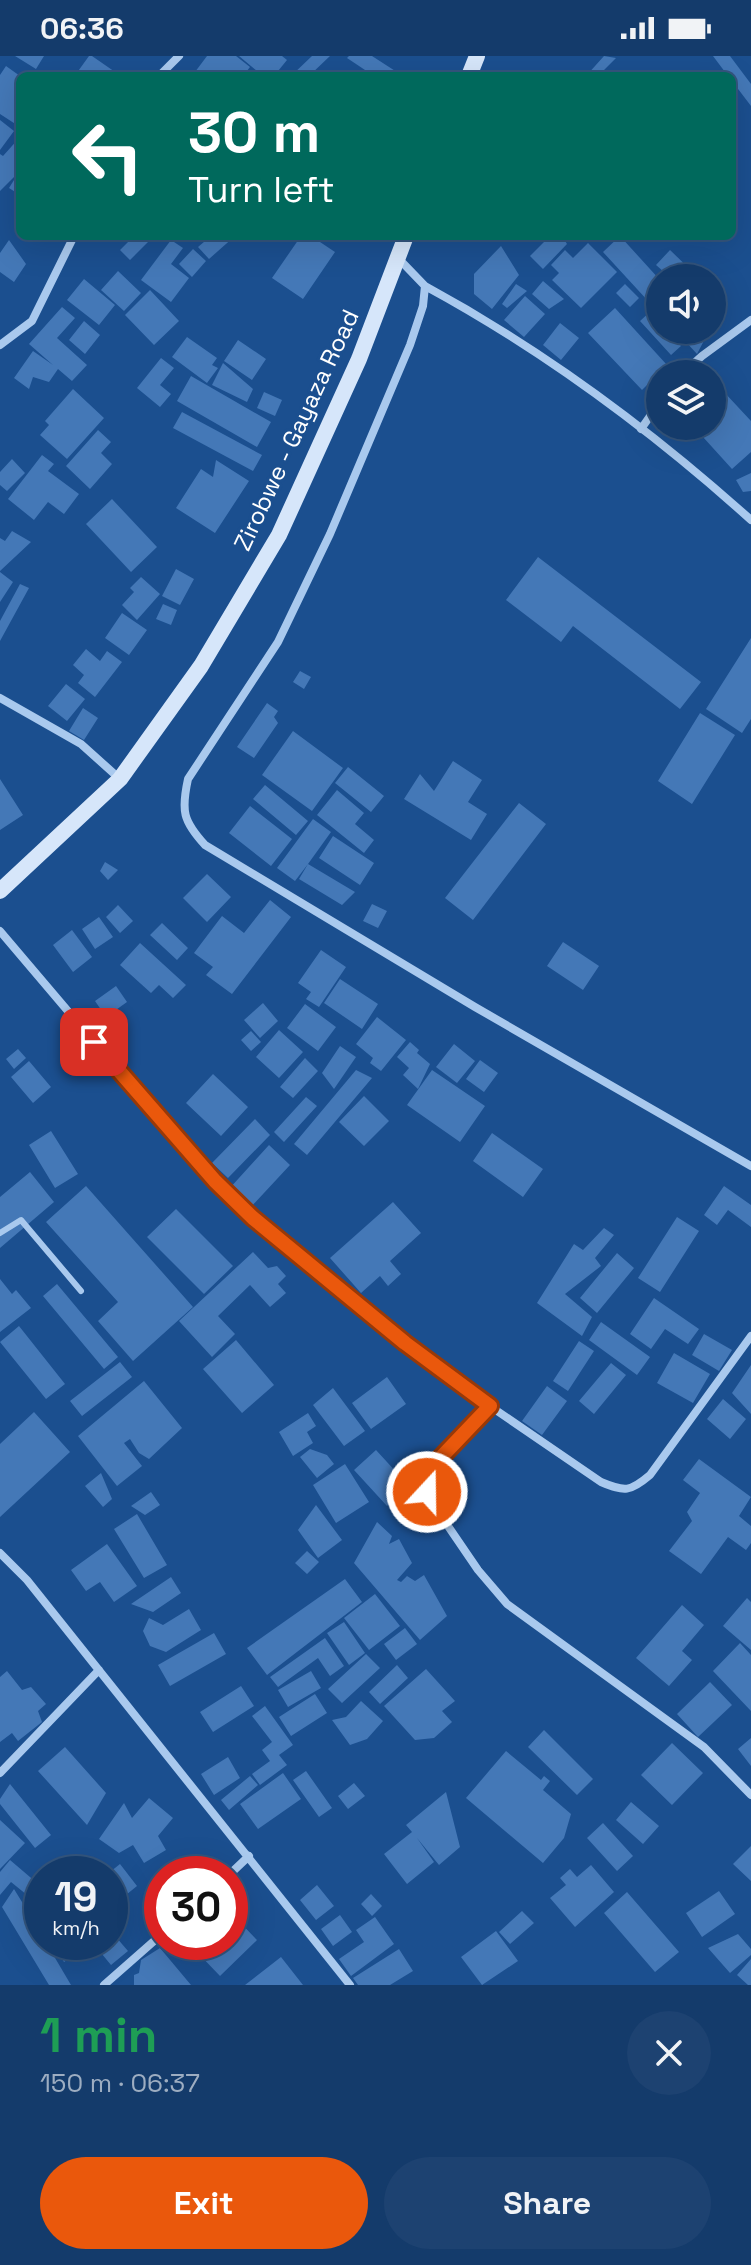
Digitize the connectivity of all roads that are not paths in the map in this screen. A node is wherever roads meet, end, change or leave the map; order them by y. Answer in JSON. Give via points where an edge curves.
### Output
{"nodes":[{"id":1,"x":179,"y":56,"type":"edge"},
{"id":2,"x":163,"y":72,"type":"edge"},
{"id":3,"x":72,"y":240,"type":"edge"},
{"id":4,"x":404,"y":240,"type":"edge"},
{"id":5,"x":397,"y":258,"type":"junction"},
{"id":6,"x":425,"y":286,"type":"junction"},
{"id":7,"x":751,"y":320,"type":"edge"},
{"id":8,"x":0,"y":345,"type":"edge"},
{"id":9,"x":698,"y":360,"type":"edge"},
{"id":10,"x":646,"y":422,"type":"edge"},
{"id":11,"x":641,"y":429,"type":"junction"},
{"id":12,"x":751,"y":520,"type":"edge"},
{"id":13,"x":0,"y":698,"type":"edge"},
{"id":14,"x":120,"y":779,"type":"junction"},
{"id":15,"x":0,"y":891,"type":"edge"},
{"id":16,"x":0,"y":931,"type":"edge"},
{"id":17,"x":751,"y":1166,"type":"edge"},
{"id":18,"x":0,"y":1233,"type":"edge"},
{"id":19,"x":81,"y":1291,"type":"dead end"},
{"id":20,"x":751,"y":1336,"type":"edge"},
{"id":21,"x":490,"y":1406,"type":"junction"},
{"id":22,"x":0,"y":1553,"type":"edge"},
{"id":23,"x":99,"y":1670,"type":"junction"},
{"id":24,"x":0,"y":1773,"type":"edge"},
{"id":25,"x":751,"y":1795,"type":"edge"},
{"id":26,"x":249,"y":1856,"type":"joint"},
{"id":27,"x":144,"y":1950,"type":"edge"},
{"id":28,"x":104,"y":1985,"type":"edge"},
{"id":29,"x":350,"y":1985,"type":"edge"}],
"edges":[{"from":1,"to":2,"type":"street"},
{"from":3,"to":8,"type":"street","via":[[32,321]]},
{"from":4,"to":5,"type":"street","name":"Zirobwe - Gayaza Road"},
{"from":5,"to":6,"type":"street"},
{"from":5,"to":14,"type":"street","name":"Zirobwe - Gayaza Road","via":[[359,359],[279,535],[201,666]]},
{"from":6,"to":11,"type":"street","via":[[560,367]]},
{"from":6,"to":17,"type":"street","via":[[410,345],[330,534],[278,642],[188,779],[183,804],[188,826],[218,853]]},
{"from":7,"to":9,"type":"street"},
{"from":10,"to":11,"type":"street"},
{"from":11,"to":12,"type":"street"},
{"from":13,"to":14,"type":"street","via":[[81,744]]},
{"from":14,"to":15,"type":"street","name":"Zirobwe - Gayaza Road"},
{"from":16,"to":21,"type":"street","via":[[215,1181],[253,1218]]},
{"from":18,"to":19,"type":"lane","via":[[21,1220]]},
{"from":20,"to":21,"type":"street","via":[[650,1475],[634,1489],[618,1490],[601,1482]]},
{"from":21,"to":25,"type":"street","via":[[428,1471],[427,1492],[435,1507],[507,1604],[704,1747]]},
{"from":22,"to":23,"type":"street"},
{"from":23,"to":24,"type":"street"},
{"from":23,"to":26,"type":"street"},
{"from":26,"to":29,"type":"street"},
{"from":27,"to":28,"type":"street"}]}
